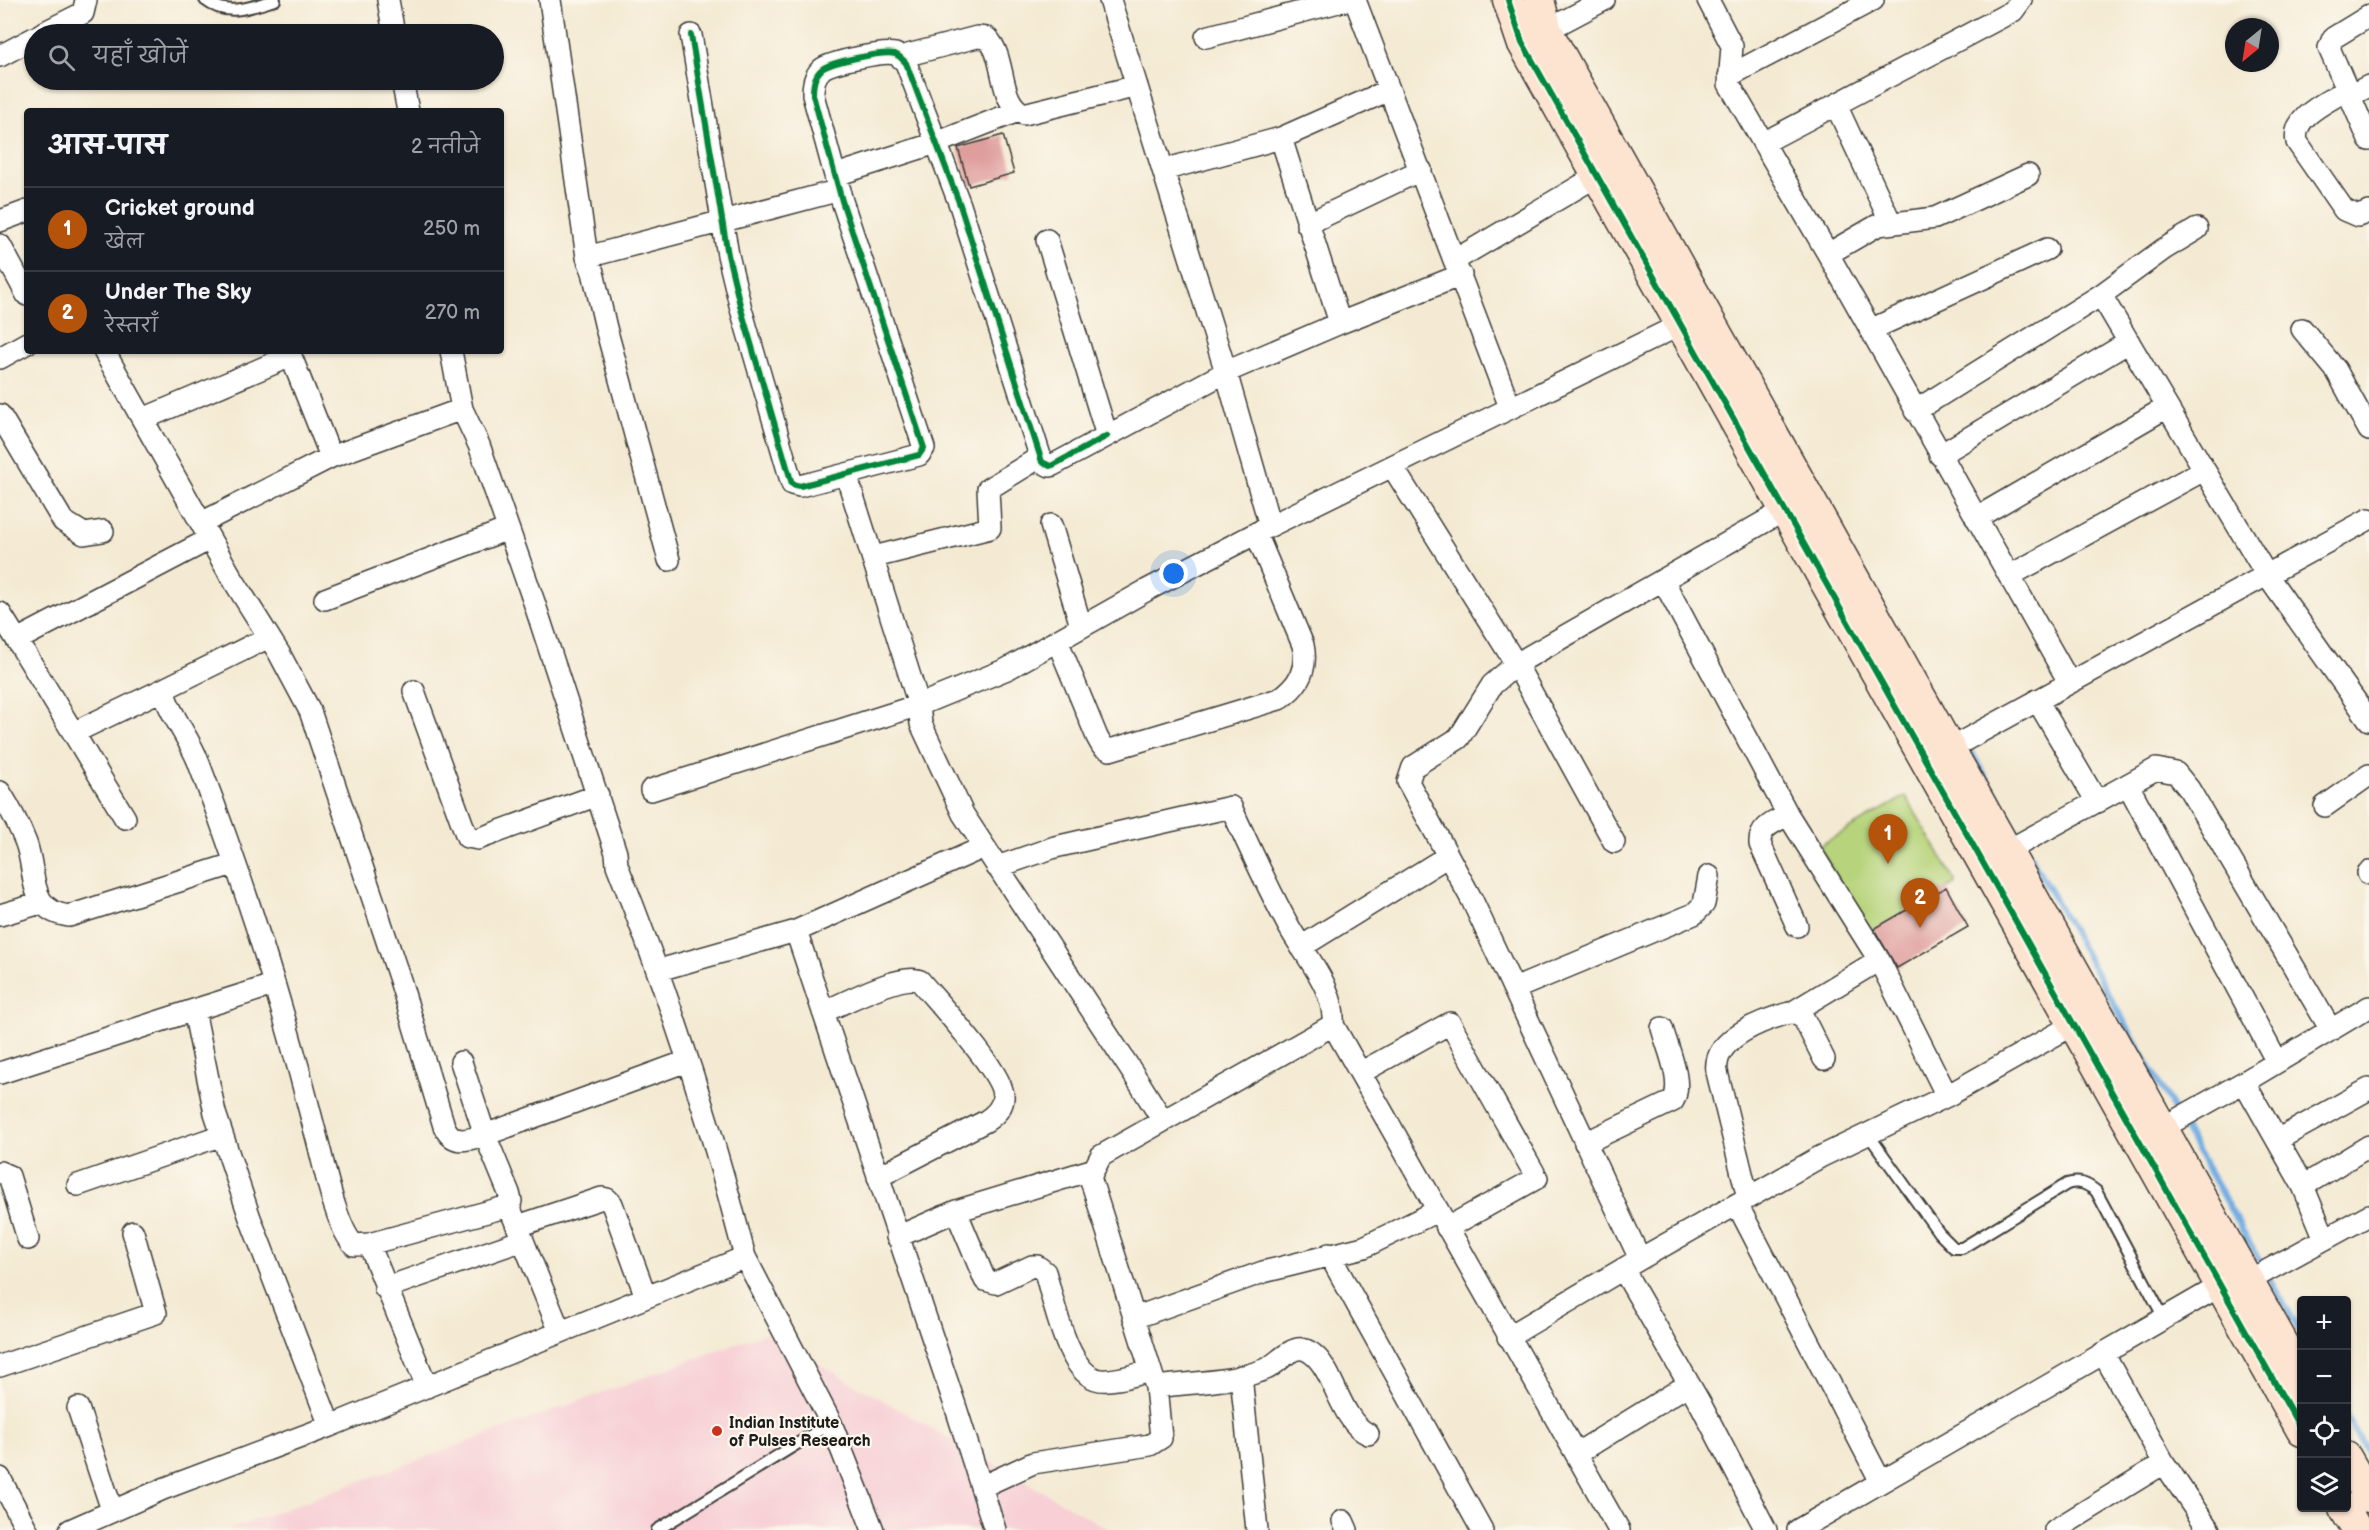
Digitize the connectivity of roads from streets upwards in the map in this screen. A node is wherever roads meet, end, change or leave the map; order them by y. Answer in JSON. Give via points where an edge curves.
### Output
{"nodes":[{"id":1,"x":86,"y":0,"type":"edge"},
{"id":2,"x":388,"y":0,"type":"edge"},
{"id":3,"x":550,"y":0,"type":"edge"},
{"id":4,"x":1110,"y":0,"type":"edge"},
{"id":5,"x":1346,"y":0,"type":"edge"},
{"id":6,"x":1354,"y":0,"type":"edge"},
{"id":7,"x":1508,"y":0,"type":"edge"},
{"id":8,"x":1539,"y":0,"type":"edge"},
{"id":9,"x":1604,"y":0,"type":"edge"},
{"id":10,"x":1708,"y":0,"type":"edge"},
{"id":11,"x":1873,"y":0,"type":"edge"},
{"id":12,"x":2021,"y":0,"type":"edge"},
{"id":13,"x":2369,"y":16,"type":"edge"},
{"id":14,"x":61,"y":24,"type":"edge"},
{"id":15,"x":392,"y":24,"type":"edge"},
{"id":16,"x":691,"y":35,"type":"dead end"},
{"id":17,"x":1535,"y":36,"type":"junction"},
{"id":18,"x":1206,"y":37,"type":"dead end"},
{"id":19,"x":24,"y":43,"type":"edge"},
{"id":20,"x":0,"y":56,"type":"edge"},
{"id":21,"x":900,"y":57,"type":"junction"},
{"id":22,"x":1729,"y":76,"type":"junction"},
{"id":23,"x":1137,"y":86,"type":"junction"},
{"id":24,"x":2369,"y":86,"type":"edge"},
{"id":25,"x":404,"y":90,"type":"edge"},
{"id":26,"x":1387,"y":91,"type":"junction"},
{"id":27,"x":2347,"y":93,"type":"junction"},
{"id":28,"x":1836,"y":105,"type":"junction"},
{"id":29,"x":407,"y":108,"type":"edge"},
{"id":30,"x":1018,"y":111,"type":"junction"},
{"id":31,"x":1281,"y":138,"type":"junction"},
{"id":32,"x":2369,"y":140,"type":"edge"},
{"id":33,"x":936,"y":143,"type":"junction"},
{"id":34,"x":1763,"y":143,"type":"junction"},
{"id":35,"x":1163,"y":170,"type":"junction"},
{"id":36,"x":1421,"y":170,"type":"junction"},
{"id":37,"x":2028,"y":175,"type":"dead end"},
{"id":38,"x":1597,"y":176,"type":"junction"},
{"id":39,"x":838,"y":183,"type":"junction"},
{"id":40,"x":24,"y":212,"type":"edge"},
{"id":41,"x":2369,"y":212,"type":"edge"},
{"id":42,"x":723,"y":220,"type":"junction"},
{"id":43,"x":0,"y":221,"type":"edge"},
{"id":44,"x":1891,"y":223,"type":"junction"},
{"id":45,"x":1307,"y":224,"type":"junction"},
{"id":46,"x":2198,"y":230,"type":"dead end"},
{"id":47,"x":1047,"y":240,"type":"dead end"},
{"id":48,"x":0,"y":245,"type":"edge"},
{"id":49,"x":2047,"y":249,"type":"dead end"},
{"id":50,"x":1828,"y":254,"type":"junction"},
{"id":51,"x":587,"y":257,"type":"junction"},
{"id":52,"x":1458,"y":268,"type":"junction"},
{"id":53,"x":24,"y":289,"type":"edge"},
{"id":54,"x":2101,"y":295,"type":"junction"},
{"id":55,"x":1694,"y":318,"type":"junction"},
{"id":56,"x":1340,"y":323,"type":"junction"},
{"id":57,"x":2302,"y":329,"type":"dead end"},
{"id":58,"x":1870,"y":330,"type":"junction"},
{"id":59,"x":2129,"y":342,"type":"junction"},
{"id":60,"x":24,"y":345,"type":"edge"},
{"id":61,"x":106,"y":354,"type":"edge"},
{"id":62,"x":288,"y":354,"type":"edge"},
{"id":63,"x":290,"y":354,"type":"edge"},
{"id":64,"x":452,"y":354,"type":"edge"},
{"id":65,"x":0,"y":358,"type":"edge"},
{"id":66,"x":1226,"y":372,"type":"junction"},
{"id":67,"x":1510,"y":407,"type":"junction"},
{"id":68,"x":2167,"y":407,"type":"junction"},
{"id":69,"x":462,"y":409,"type":"junction"},
{"id":70,"x":1915,"y":411,"type":"junction"},
{"id":71,"x":0,"y":415,"type":"edge"},
{"id":72,"x":143,"y":419,"type":"junction"},
{"id":73,"x":2369,"y":430,"type":"edge"},
{"id":74,"x":1107,"y":436,"type":"junction"},
{"id":75,"x":1940,"y":454,"type":"junction"},
{"id":76,"x":331,"y":456,"type":"junction"},
{"id":77,"x":1040,"y":457,"type":"junction"},
{"id":78,"x":1392,"y":466,"type":"junction"},
{"id":79,"x":2204,"y":470,"type":"junction"},
{"id":80,"x":846,"y":474,"type":"junction"},
{"id":81,"x":1785,"y":510,"type":"junction"},
{"id":82,"x":1976,"y":518,"type":"junction"},
{"id":83,"x":2369,"y":519,"type":"edge"},
{"id":84,"x":1051,"y":525,"type":"dead end"},
{"id":85,"x":508,"y":529,"type":"junction"},
{"id":86,"x":1263,"y":530,"type":"junction"},
{"id":87,"x":103,"y":531,"type":"dead end"},
{"id":88,"x":206,"y":531,"type":"junction"},
{"id":89,"x":874,"y":557,"type":"junction"},
{"id":90,"x":669,"y":560,"type":"dead end"},
{"id":91,"x":2266,"y":574,"type":"junction"},
{"id":92,"x":2009,"y":576,"type":"junction"},
{"id":93,"x":1663,"y":579,"type":"junction"},
{"id":94,"x":325,"y":599,"type":"dead end"},
{"id":95,"x":0,"y":613,"type":"edge"},
{"id":96,"x":1081,"y":626,"type":"junction"},
{"id":97,"x":269,"y":637,"type":"junction"},
{"id":98,"x":18,"y":640,"type":"junction"},
{"id":99,"x":1057,"y":640,"type":"junction"},
{"id":100,"x":1516,"y":664,"type":"junction"},
{"id":101,"x":2069,"y":682,"type":"junction"},
{"id":102,"x":166,"y":688,"type":"junction"},
{"id":103,"x":414,"y":691,"type":"dead end"},
{"id":104,"x":2037,"y":700,"type":"junction"},
{"id":105,"x":919,"y":705,"type":"junction"},
{"id":106,"x":2369,"y":720,"type":"edge"},
{"id":107,"x":75,"y":732,"type":"junction"},
{"id":108,"x":1949,"y":749,"type":"junction"},
{"id":109,"x":2369,"y":775,"type":"edge"},
{"id":110,"x":2128,"y":785,"type":"junction"},
{"id":111,"x":651,"y":790,"type":"dead end"},
{"id":112,"x":0,"y":792,"type":"edge"},
{"id":113,"x":598,"y":795,"type":"junction"},
{"id":114,"x":2097,"y":802,"type":"junction"},
{"id":115,"x":2325,"y":806,"type":"dead end"},
{"id":116,"x":1788,"y":815,"type":"junction"},
{"id":117,"x":125,"y":818,"type":"dead end"},
{"id":118,"x":1614,"y":842,"type":"dead end"},
{"id":119,"x":984,"y":847,"type":"junction"},
{"id":120,"x":2007,"y":851,"type":"junction"},
{"id":121,"x":1448,"y":856,"type":"junction"},
{"id":122,"x":233,"y":864,"type":"junction"},
{"id":123,"x":997,"y":867,"type":"junction"},
{"id":124,"x":1708,"y":876,"type":"dead end"},
{"id":125,"x":41,"y":903,"type":"junction"},
{"id":126,"x":0,"y":915,"type":"edge"},
{"id":127,"x":1797,"y":926,"type":"dead end"},
{"id":128,"x":796,"y":931,"type":"junction"},
{"id":129,"x":1301,"y":946,"type":"junction"},
{"id":130,"x":1879,"y":960,"type":"junction"},
{"id":131,"x":659,"y":969,"type":"junction"},
{"id":132,"x":273,"y":985,"type":"junction"},
{"id":133,"x":1514,"y":989,"type":"junction"},
{"id":134,"x":2369,"y":1007,"type":"edge"},
{"id":135,"x":195,"y":1011,"type":"junction"},
{"id":136,"x":823,"y":1012,"type":"junction"},
{"id":137,"x":1793,"y":1012,"type":"junction"},
{"id":138,"x":2085,"y":1018,"type":"junction"},
{"id":139,"x":1333,"y":1024,"type":"junction"},
{"id":140,"x":1662,"y":1028,"type":"dead end"},
{"id":141,"x":2331,"y":1030,"type":"junction"},
{"id":142,"x":1824,"y":1059,"type":"dead end"},
{"id":143,"x":687,"y":1061,"type":"junction"},
{"id":144,"x":461,"y":1062,"type":"dead end"},
{"id":145,"x":2277,"y":1062,"type":"junction"},
{"id":146,"x":0,"y":1073,"type":"edge"},
{"id":147,"x":1360,"y":1073,"type":"junction"},
{"id":148,"x":2244,"y":1082,"type":"junction"},
{"id":149,"x":2369,"y":1089,"type":"edge"},
{"id":150,"x":1947,"y":1096,"type":"junction"},
{"id":151,"x":1163,"y":1121,"type":"junction"},
{"id":152,"x":2162,"y":1128,"type":"junction"},
{"id":153,"x":222,"y":1135,"type":"junction"},
{"id":154,"x":484,"y":1135,"type":"junction"},
{"id":155,"x":2277,"y":1140,"type":"junction"},
{"id":156,"x":1585,"y":1143,"type":"junction"},
{"id":157,"x":2369,"y":1146,"type":"edge"},
{"id":158,"x":1091,"y":1170,"type":"junction"},
{"id":159,"x":0,"y":1172,"type":"edge"},
{"id":160,"x":878,"y":1177,"type":"junction"},
{"id":161,"x":78,"y":1185,"type":"dead end"},
{"id":162,"x":2303,"y":1186,"type":"junction"},
{"id":163,"x":1742,"y":1201,"type":"junction"},
{"id":164,"x":509,"y":1206,"type":"junction"},
{"id":165,"x":956,"y":1211,"type":"junction"},
{"id":166,"x":2369,"y":1215,"type":"edge"},
{"id":167,"x":1442,"y":1220,"type":"junction"},
{"id":168,"x":133,"y":1232,"type":"dead end"},
{"id":169,"x":520,"y":1233,"type":"junction"},
{"id":170,"x":897,"y":1237,"type":"junction"},
{"id":171,"x":28,"y":1239,"type":"dead end"},
{"id":172,"x":2325,"y":1239,"type":"junction"},
{"id":173,"x":369,"y":1244,"type":"junction"},
{"id":174,"x":1329,"y":1254,"type":"junction"},
{"id":175,"x":745,"y":1257,"type":"junction"},
{"id":176,"x":1631,"y":1264,"type":"junction"},
{"id":177,"x":2234,"y":1283,"type":"junction"},
{"id":178,"x":385,"y":1288,"type":"junction"},
{"id":179,"x":646,"y":1297,"type":"junction"},
{"id":180,"x":1134,"y":1318,"type":"junction"},
{"id":181,"x":560,"y":1332,"type":"junction"},
{"id":182,"x":1508,"y":1338,"type":"junction"},
{"id":183,"x":2103,"y":1353,"type":"junction"},
{"id":184,"x":0,"y":1366,"type":"edge"},
{"id":185,"x":2297,"y":1371,"type":"edge"},
{"id":186,"x":1241,"y":1376,"type":"junction"},
{"id":187,"x":1153,"y":1379,"type":"junction"},
{"id":188,"x":1689,"y":1384,"type":"junction"},
{"id":189,"x":427,"y":1386,"type":"junction"},
{"id":190,"x":78,"y":1408,"type":"dead end"},
{"id":191,"x":2297,"y":1422,"type":"edge"},
{"id":192,"x":330,"y":1426,"type":"junction"},
{"id":193,"x":1368,"y":1434,"type":"dead end"},
{"id":194,"x":1576,"y":1454,"type":"junction"},
{"id":195,"x":2347,"y":1458,"type":"edge"},
{"id":196,"x":2164,"y":1463,"type":"junction"},
{"id":197,"x":0,"y":1478,"type":"edge"},
{"id":198,"x":1881,"y":1482,"type":"junction"},
{"id":199,"x":981,"y":1487,"type":"junction"},
{"id":200,"x":2369,"y":1497,"type":"edge"},
{"id":201,"x":112,"y":1510,"type":"junction"},
{"id":202,"x":2346,"y":1512,"type":"edge"},
{"id":203,"x":1614,"y":1528,"type":"edge"},
{"id":204,"x":2059,"y":1529,"type":"edge"},
{"id":205,"x":27,"y":1530,"type":"edge"},
{"id":206,"x":70,"y":1530,"type":"edge"},
{"id":207,"x":873,"y":1530,"type":"edge"},
{"id":208,"x":994,"y":1530,"type":"edge"},
{"id":209,"x":1257,"y":1530,"type":"edge"},
{"id":210,"x":1482,"y":1530,"type":"edge"},
{"id":211,"x":1766,"y":1530,"type":"edge"},
{"id":212,"x":1798,"y":1530,"type":"edge"},
{"id":213,"x":2209,"y":1530,"type":"edge"},
{"id":214,"x":2357,"y":1530,"type":"edge"}],
"edges":[{"from":1,"to":14,"type":"street","via":[[83,13]]},
{"from":2,"to":15,"type":"street"},
{"from":3,"to":51,"type":"street"},
{"from":4,"to":23,"type":"street"},
{"from":5,"to":18,"type":"street"},
{"from":6,"to":26,"type":"street"},
{"from":7,"to":17,"type":"street"},
{"from":8,"to":17,"type":"street"},
{"from":9,"to":17,"type":"street"},
{"from":10,"to":22,"type":"street","via":[[1732,46]]},
{"from":11,"to":22,"type":"street"},
{"from":12,"to":28,"type":"street","via":[[2016,9]]},
{"from":13,"to":27,"type":"street","via":[[2331,42],[2330,53]]},
{"from":16,"to":42,"type":"street"},
{"from":17,"to":38,"type":"street"},
{"from":17,"to":55,"type":"street"},
{"from":19,"to":20,"type":"street"},
{"from":21,"to":30,"type":"street","via":[[977,37],[987,38],[995,47],[1009,98]]},
{"from":21,"to":33,"type":"street","via":[[906,63]]},
{"from":21,"to":39,"type":"street","via":[[882,54],[834,64],[822,69],[814,81],[813,95]]},
{"from":22,"to":34,"type":"street","via":[[1729,84]]},
{"from":23,"to":30,"type":"street","via":[[1031,114]]},
{"from":23,"to":35,"type":"street"},
{"from":24,"to":27,"type":"street"},
{"from":25,"to":29,"type":"street"},
{"from":26,"to":31,"type":"street"},
{"from":26,"to":36,"type":"street"},
{"from":27,"to":32,"type":"street"},
{"from":27,"to":41,"type":"street","via":[[2301,120],[2296,142],[2343,210],[2358,216]]},
{"from":28,"to":34,"type":"street"},
{"from":28,"to":44,"type":"street"},
{"from":30,"to":33,"type":"street"},
{"from":31,"to":35,"type":"street"},
{"from":31,"to":45,"type":"street"},
{"from":33,"to":39,"type":"street"},
{"from":33,"to":77,"type":"street","via":[[960,205]]},
{"from":34,"to":50,"type":"street"},
{"from":35,"to":66,"type":"street"},
{"from":36,"to":45,"type":"street"},
{"from":36,"to":52,"type":"street"},
{"from":37,"to":44,"type":"street","via":[[1935,218]]},
{"from":38,"to":52,"type":"street"},
{"from":38,"to":55,"type":"street"},
{"from":39,"to":42,"type":"street"},
{"from":39,"to":80,"type":"street","via":[[924,448],[919,455]]},
{"from":40,"to":43,"type":"street"},
{"from":42,"to":51,"type":"street"},
{"from":42,"to":80,"type":"street","via":[[741,309],[790,481],[800,486]]},
{"from":44,"to":50,"type":"street","via":[[1868,230]]},
{"from":45,"to":56,"type":"street"},
{"from":46,"to":54,"type":"street","via":[[2164,249]]},
{"from":47,"to":74,"type":"street"},
{"from":48,"to":53,"type":"street"},
{"from":49,"to":58,"type":"street"},
{"from":50,"to":58,"type":"street"},
{"from":51,"to":90,"type":"street"},
{"from":52,"to":56,"type":"street"},
{"from":52,"to":67,"type":"street"},
{"from":54,"to":59,"type":"street"},
{"from":54,"to":70,"type":"street"},
{"from":55,"to":67,"type":"street"},
{"from":55,"to":81,"type":"street"},
{"from":55,"to":108,"type":"street"},
{"from":56,"to":66,"type":"street"},
{"from":57,"to":73,"type":"street","via":[[2336,370]]},
{"from":58,"to":70,"type":"street"},
{"from":59,"to":68,"type":"street"},
{"from":59,"to":75,"type":"street"},
{"from":60,"to":65,"type":"street"},
{"from":61,"to":72,"type":"street"},
{"from":62,"to":72,"type":"street"},
{"from":63,"to":76,"type":"street"},
{"from":64,"to":69,"type":"street"},
{"from":66,"to":74,"type":"street"},
{"from":66,"to":86,"type":"street"},
{"from":67,"to":78,"type":"street"},
{"from":68,"to":79,"type":"street"},
{"from":68,"to":82,"type":"street"},
{"from":69,"to":76,"type":"street"},
{"from":69,"to":85,"type":"street"},
{"from":70,"to":75,"type":"street"},
{"from":71,"to":87,"type":"street","via":[[63,521],[84,534]]},
{"from":72,"to":88,"type":"street"},
{"from":74,"to":77,"type":"street","via":[[1053,465],[1046,465]]},
{"from":75,"to":82,"type":"street"},
{"from":76,"to":88,"type":"street"},
{"from":77,"to":89,"type":"street","via":[[988,489],[990,528]]},
{"from":78,"to":86,"type":"street"},
{"from":78,"to":100,"type":"street"},
{"from":79,"to":91,"type":"street"},
{"from":79,"to":92,"type":"street"},
{"from":80,"to":89,"type":"street"},
{"from":81,"to":93,"type":"street"},
{"from":81,"to":138,"type":"street"},
{"from":82,"to":92,"type":"street"},
{"from":83,"to":91,"type":"street"},
{"from":84,"to":96,"type":"street"},
{"from":85,"to":94,"type":"street"},
{"from":85,"to":113,"type":"street"},
{"from":86,"to":96,"type":"street"},
{"from":86,"to":99,"type":"street","via":[[1306,660],[1291,692],[1279,699],[1110,750],[1097,737]]},
{"from":88,"to":97,"type":"street"},
{"from":88,"to":98,"type":"street"},
{"from":89,"to":105,"type":"street"},
{"from":91,"to":101,"type":"street"},
{"from":91,"to":106,"type":"street"},
{"from":92,"to":101,"type":"street"},
{"from":93,"to":100,"type":"street"},
{"from":93,"to":116,"type":"street"},
{"from":95,"to":98,"type":"street"},
{"from":96,"to":99,"type":"street"},
{"from":97,"to":102,"type":"street"},
{"from":97,"to":154,"type":"street","via":[[319,732],[447,1133],[457,1140]]},
{"from":98,"to":107,"type":"street"},
{"from":99,"to":105,"type":"street","via":[[1007,669]]},
{"from":100,"to":118,"type":"street"},
{"from":100,"to":121,"type":"street","via":[[1492,685],[1459,738],[1410,773],[1408,782]]},
{"from":101,"to":104,"type":"street"},
{"from":102,"to":107,"type":"street"},
{"from":102,"to":122,"type":"street","via":[[170,709],[197,758]]},
{"from":103,"to":113,"type":"street","via":[[466,837],[478,839]]},
{"from":104,"to":108,"type":"street"},
{"from":104,"to":114,"type":"street"},
{"from":105,"to":111,"type":"street"},
{"from":105,"to":119,"type":"street","via":[[921,724],[963,814]]},
{"from":107,"to":117,"type":"street"},
{"from":108,"to":120,"type":"street"},
{"from":109,"to":115,"type":"street"},
{"from":110,"to":114,"type":"street"},
{"from":110,"to":141,"type":"street","via":[[2156,769],[2176,773],[2183,780]]},
{"from":110,"to":145,"type":"street"},
{"from":112,"to":125,"type":"street","via":[[26,844]]},
{"from":113,"to":131,"type":"street","via":[[617,865]]},
{"from":114,"to":120,"type":"street"},
{"from":116,"to":127,"type":"street","via":[[1765,829],[1760,844]]},
{"from":116,"to":130,"type":"street"},
{"from":119,"to":123,"type":"street"},
{"from":119,"to":128,"type":"street"},
{"from":120,"to":138,"type":"street"},
{"from":121,"to":129,"type":"street"},
{"from":121,"to":133,"type":"street"},
{"from":122,"to":125,"type":"street","via":[[69,916],[49,912]]},
{"from":122,"to":132,"type":"street"},
{"from":123,"to":129,"type":"street","via":[[1055,847],[1231,807]]},
{"from":123,"to":151,"type":"street"},
{"from":124,"to":133,"type":"street","via":[[1704,904],[1694,914]]},
{"from":125,"to":126,"type":"street"},
{"from":128,"to":131,"type":"street"},
{"from":128,"to":136,"type":"street"},
{"from":129,"to":139,"type":"street","via":[[1325,988],[1334,1011]]},
{"from":130,"to":137,"type":"street"},
{"from":130,"to":150,"type":"street"},
{"from":131,"to":143,"type":"street"},
{"from":132,"to":135,"type":"street"},
{"from":132,"to":173,"type":"street","via":[[346,1233],[354,1245]]},
{"from":133,"to":156,"type":"street"},
{"from":134,"to":141,"type":"street"},
{"from":135,"to":146,"type":"street"},
{"from":135,"to":153,"type":"street"},
{"from":136,"to":160,"type":"street"},
{"from":136,"to":160,"type":"street","via":[[903,979],[915,978],[971,1043],[1002,1087],[1004,1098],[1000,1107],[986,1121]]},
{"from":137,"to":142,"type":"street","via":[[1804,1020]]},
{"from":137,"to":163,"type":"street","via":[[1739,1034],[1728,1041],[1718,1056],[1717,1072]]},
{"from":138,"to":150,"type":"street"},
{"from":138,"to":152,"type":"street"},
{"from":138,"to":177,"type":"street"},
{"from":139,"to":147,"type":"street"},
{"from":139,"to":151,"type":"street"},
{"from":140,"to":156,"type":"street","via":[[1675,1077],[1673,1101]]},
{"from":141,"to":145,"type":"street"},
{"from":143,"to":154,"type":"street"},
{"from":143,"to":175,"type":"street"},
{"from":144,"to":154,"type":"street"},
{"from":145,"to":148,"type":"street"},
{"from":147,"to":167,"type":"street"},
{"from":147,"to":167,"type":"street","via":[[1450,1023],[1537,1178]]},
{"from":148,"to":152,"type":"street"},
{"from":148,"to":155,"type":"street"},
{"from":149,"to":155,"type":"street"},
{"from":150,"to":163,"type":"street"},
{"from":151,"to":158,"type":"street","via":[[1101,1156]]},
{"from":152,"to":177,"type":"street"},
{"from":153,"to":161,"type":"street"},
{"from":153,"to":192,"type":"street"},
{"from":154,"to":164,"type":"street","via":[[509,1193]]},
{"from":155,"to":162,"type":"street"},
{"from":156,"to":176,"type":"street"},
{"from":157,"to":162,"type":"street"},
{"from":158,"to":165,"type":"street"},
{"from":158,"to":180,"type":"street"},
{"from":159,"to":171,"type":"street","via":[[9,1176]]},
{"from":160,"to":170,"type":"street"},
{"from":162,"to":172,"type":"street"},
{"from":163,"to":176,"type":"street"},
{"from":163,"to":198,"type":"street"},
{"from":164,"to":169,"type":"street"},
{"from":164,"to":173,"type":"street"},
{"from":165,"to":170,"type":"street"},
{"from":165,"to":187,"type":"street","via":[[985,1280],[996,1284],[1032,1266],[1045,1272],[1072,1356],[1082,1372],[1106,1380]]},
{"from":166,"to":172,"type":"street"},
{"from":167,"to":174,"type":"street","via":[[1364,1247]]},
{"from":167,"to":182,"type":"street"},
{"from":168,"to":184,"type":"street","via":[[156,1313]]},
{"from":169,"to":178,"type":"street"},
{"from":169,"to":179,"type":"street","via":[[602,1198],[608,1199]]},
{"from":169,"to":181,"type":"street"},
{"from":170,"to":199,"type":"street"},
{"from":172,"to":177,"type":"street"},
{"from":173,"to":178,"type":"street"},
{"from":174,"to":180,"type":"street","via":[[1263,1272]]},
{"from":174,"to":210,"type":"street"},
{"from":175,"to":179,"type":"street"},
{"from":175,"to":207,"type":"street","via":[[831,1423]]},
{"from":176,"to":182,"type":"street"},
{"from":176,"to":188,"type":"street"},
{"from":177,"to":183,"type":"street"},
{"from":177,"to":185,"type":"street"},
{"from":177,"to":191,"type":"street"},
{"from":178,"to":189,"type":"street"},
{"from":179,"to":181,"type":"street"},
{"from":180,"to":187,"type":"street"},
{"from":181,"to":189,"type":"street"},
{"from":182,"to":194,"type":"street"},
{"from":183,"to":196,"type":"street"},
{"from":183,"to":198,"type":"street"},
{"from":186,"to":187,"type":"street"},
{"from":186,"to":193,"type":"street","via":[[1267,1369],[1297,1349],[1311,1352],[1323,1365],[1353,1422]]},
{"from":186,"to":209,"type":"street"},
{"from":187,"to":199,"type":"street","via":[[1162,1430],[1157,1443],[1033,1463]]},
{"from":188,"to":194,"type":"street"},
{"from":188,"to":211,"type":"street"},
{"from":189,"to":192,"type":"street"},
{"from":190,"to":201,"type":"street"},
{"from":192,"to":201,"type":"street"},
{"from":194,"to":203,"type":"street"},
{"from":195,"to":200,"type":"street"},
{"from":196,"to":204,"type":"street"},
{"from":196,"to":213,"type":"street"},
{"from":197,"to":205,"type":"street"},
{"from":198,"to":212,"type":"street"},
{"from":199,"to":208,"type":"street"},
{"from":201,"to":206,"type":"street"},
{"from":202,"to":214,"type":"street"}]}
